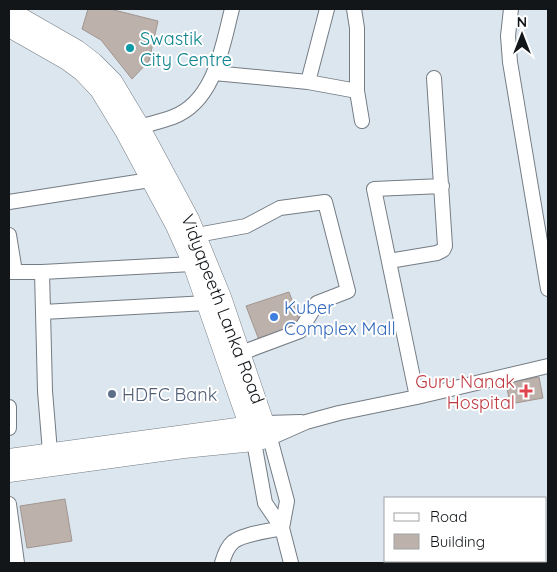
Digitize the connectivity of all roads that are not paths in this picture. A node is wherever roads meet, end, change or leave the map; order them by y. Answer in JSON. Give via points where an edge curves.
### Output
{"nodes":[{"id":1,"x":232,"y":9,"type":"edge"},
{"id":2,"x":327,"y":9,"type":"edge"},
{"id":3,"x":354,"y":9,"type":"edge"},
{"id":4,"x":511,"y":9,"type":"edge"},
{"id":5,"x":9,"y":10,"type":"edge"},
{"id":6,"x":9,"y":28,"type":"edge"},
{"id":7,"x":214,"y":73,"type":"junction"},
{"id":8,"x":434,"y":78,"type":"dead end"},
{"id":9,"x":308,"y":82,"type":"junction"},
{"id":10,"x":358,"y":92,"type":"junction"},
{"id":11,"x":362,"y":121,"type":"dead end"},
{"id":12,"x":132,"y":128,"type":"junction"},
{"id":13,"x":150,"y":180,"type":"junction"},
{"id":14,"x":442,"y":186,"type":"junction"},
{"id":15,"x":9,"y":202,"type":"edge"},
{"id":16,"x":9,"y":235,"type":"edge"},
{"id":17,"x":197,"y":235,"type":"junction"},
{"id":18,"x":389,"y":261,"type":"junction"},
{"id":19,"x":192,"y":264,"type":"junction"},
{"id":20,"x":12,"y":272,"type":"edge"},
{"id":21,"x":42,"y":272,"type":"junction"},
{"id":22,"x":548,"y":289,"type":"edge"},
{"id":23,"x":206,"y":303,"type":"junction"},
{"id":24,"x":43,"y":312,"type":"junction"},
{"id":25,"x":242,"y":353,"type":"junction"},
{"id":26,"x":548,"y":366,"type":"edge"},
{"id":27,"x":417,"y":397,"type":"junction"},
{"id":28,"x":9,"y":407,"type":"edge"},
{"id":29,"x":9,"y":428,"type":"edge"},
{"id":30,"x":260,"y":432,"type":"junction"},
{"id":31,"x":50,"y":452,"type":"junction"},
{"id":32,"x":9,"y":458,"type":"edge"},
{"id":33,"x":9,"y":473,"type":"edge"},
{"id":34,"x":9,"y":504,"type":"edge"},
{"id":35,"x":282,"y":528,"type":"junction"},
{"id":36,"x":16,"y":563,"type":"edge"},
{"id":37,"x":222,"y":563,"type":"edge"},
{"id":38,"x":291,"y":563,"type":"edge"}],
"edges":[{"from":1,"to":7,"type":"street"},
{"from":2,"to":9,"type":"street"},
{"from":3,"to":10,"type":"street"},
{"from":4,"to":22,"type":"street","via":[[510,62]]},
{"from":5,"to":12,"type":"main road","name":"Vidyapeeth Lanka Road","via":[[94,62],[113,81]]},
{"from":6,"to":12,"type":"main road","name":"Vidyapeeth Lanka Road","via":[[82,72]]},
{"from":7,"to":9,"type":"street"},
{"from":7,"to":12,"type":"street","via":[[203,93],[189,108],[174,117]]},
{"from":8,"to":14,"type":"street"},
{"from":9,"to":10,"type":"street"},
{"from":10,"to":11,"type":"street"},
{"from":12,"to":13,"type":"main road","name":"Vidyapeeth Lanka Road"},
{"from":12,"to":17,"type":"main road","name":"Vidyapeeth Lanka Road"},
{"from":13,"to":15,"type":"street"},
{"from":13,"to":19,"type":"main road","name":"Vidyapeeth Lanka Road"},
{"from":14,"to":18,"type":"street","via":[[446,241],[442,250]]},
{"from":14,"to":18,"type":"street","via":[[374,189]]},
{"from":16,"to":20,"type":"street"},
{"from":17,"to":25,"type":"main road","name":"Vidyapeeth Lanka Road"},
{"from":17,"to":25,"type":"street","via":[[246,226],[280,208],[325,202],[348,291],[317,303],[300,331]]},
{"from":18,"to":27,"type":"street"},
{"from":19,"to":21,"type":"street"},
{"from":19,"to":23,"type":"main road","name":"Vidyapeeth Lanka Road"},
{"from":20,"to":21,"type":"street"},
{"from":21,"to":24,"type":"street"},
{"from":23,"to":24,"type":"street"},
{"from":23,"to":30,"type":"main road","name":"Vidyapeeth Lanka Road"},
{"from":24,"to":31,"type":"street"},
{"from":25,"to":30,"type":"main road","name":"Vidyapeeth Lanka Road"},
{"from":26,"to":27,"type":"street"},
{"from":27,"to":30,"type":"street"},
{"from":28,"to":29,"type":"street"},
{"from":30,"to":31,"type":"main road"},
{"from":30,"to":33,"type":"main road","via":[[184,449]]},
{"from":30,"to":35,"type":"street","name":"Vidyapeeth Lanka Road","via":[[265,503]]},
{"from":30,"to":35,"type":"street","name":"Vidyapeeth Lanka Road","via":[[287,501]]},
{"from":31,"to":32,"type":"main road"},
{"from":34,"to":36,"type":"street"},
{"from":35,"to":37,"type":"street","via":[[232,542]]},
{"from":35,"to":38,"type":"street","name":"Vidyapeeth Lanka Road"}]}
